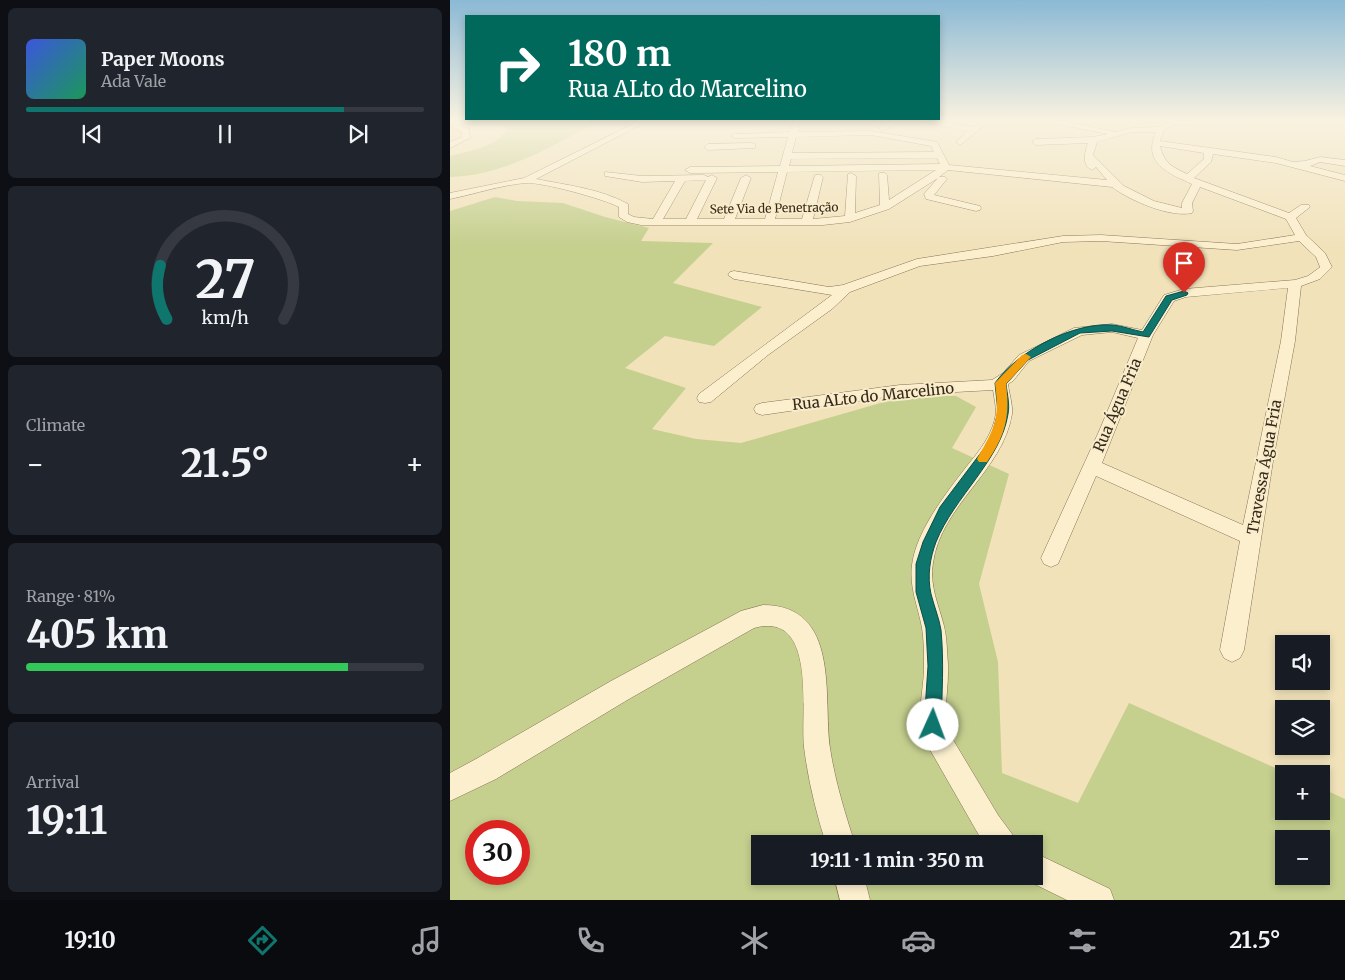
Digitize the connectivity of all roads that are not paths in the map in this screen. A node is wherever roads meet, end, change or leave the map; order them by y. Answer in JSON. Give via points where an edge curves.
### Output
{"nodes":[{"id":1,"x":563,"y":162,"type":"edge"},
{"id":2,"x":783,"y":162,"type":"edge"},
{"id":3,"x":945,"y":162,"type":"edge"},
{"id":4,"x":1090,"y":162,"type":"edge"},
{"id":5,"x":1097,"y":162,"type":"edge"},
{"id":6,"x":1161,"y":162,"type":"edge"},
{"id":7,"x":1206,"y":162,"type":"edge"},
{"id":8,"x":1283,"y":162,"type":"edge"},
{"id":9,"x":1285,"y":162,"type":"edge"},
{"id":10,"x":1310,"y":162,"type":"edge"},
{"id":11,"x":949,"y":168,"type":"junction"},
{"id":12,"x":690,"y":170,"type":"dead end"},
{"id":13,"x":783,"y":173,"type":"junction"},
{"id":14,"x":608,"y":174,"type":"dead end"},
{"id":15,"x":937,"y":174,"type":"junction"},
{"id":16,"x":851,"y":176,"type":"junction"},
{"id":17,"x":882,"y":176,"type":"junction"},
{"id":18,"x":818,"y":177,"type":"junction"},
{"id":19,"x":712,"y":178,"type":"junction"},
{"id":20,"x":746,"y":178,"type":"junction"},
{"id":21,"x":1345,"y":178,"type":"edge"},
{"id":22,"x":681,"y":179,"type":"junction"},
{"id":23,"x":528,"y":180,"type":"junction"},
{"id":24,"x":1192,"y":181,"type":"junction"},
{"id":25,"x":1096,"y":182,"type":"junction"},
{"id":26,"x":1115,"y":184,"type":"junction"},
{"id":27,"x":450,"y":196,"type":"edge"},
{"id":28,"x":885,"y":207,"type":"junction"},
{"id":29,"x":1305,"y":207,"type":"dead end"},
{"id":30,"x":976,"y":208,"type":"dead end"},
{"id":31,"x":1290,"y":217,"type":"junction"},
{"id":32,"x":850,"y":219,"type":"junction"},
{"id":33,"x":656,"y":222,"type":"junction"},
{"id":34,"x":690,"y":222,"type":"junction"},
{"id":35,"x":728,"y":222,"type":"junction"},
{"id":36,"x":769,"y":222,"type":"junction"},
{"id":37,"x":807,"y":222,"type":"junction"},
{"id":38,"x":1302,"y":237,"type":"junction"},
{"id":39,"x":734,"y":275,"type":"dead end"},
{"id":40,"x":1295,"y":284,"type":"junction"},
{"id":41,"x":845,"y":289,"type":"junction"},
{"id":42,"x":1146,"y":335,"type":"junction"},
{"id":43,"x":1000,"y":383,"type":"junction"},
{"id":44,"x":705,"y":398,"type":"dead end"},
{"id":45,"x":762,"y":410,"type":"dead end"},
{"id":46,"x":1091,"y":466,"type":"junction"},
{"id":47,"x":1251,"y":537,"type":"junction"},
{"id":48,"x":1050,"y":558,"type":"dead end"},
{"id":49,"x":1232,"y":650,"type":"dead end"},
{"id":50,"x":450,"y":787,"type":"edge"},
{"id":51,"x":838,"y":835,"type":"edge"},
{"id":52,"x":996,"y":835,"type":"edge"},
{"id":53,"x":1043,"y":872,"type":"edge"},
{"id":54,"x":851,"y":885,"type":"edge"},
{"id":55,"x":855,"y":900,"type":"edge"},
{"id":56,"x":1100,"y":900,"type":"edge"}],
"edges":[{"from":1,"to":23,"type":"street"},
{"from":2,"to":13,"type":"street"},
{"from":3,"to":11,"type":"street"},
{"from":4,"to":25,"type":"street"},
{"from":5,"to":26,"type":"street"},
{"from":6,"to":24,"type":"street","via":[[1171,171]]},
{"from":7,"to":24,"type":"street"},
{"from":8,"to":21,"type":"street"},
{"from":9,"to":10,"type":"street","via":[[1304,165]]},
{"from":11,"to":13,"type":"street"},
{"from":11,"to":15,"type":"street","name":"Sete Via de Penetração"},
{"from":11,"to":25,"type":"street"},
{"from":11,"to":30,"type":"street","via":[[929,195]]},
{"from":12,"to":13,"type":"street"},
{"from":13,"to":18,"type":"street"},
{"from":13,"to":20,"type":"street"},
{"from":13,"to":36,"type":"street"},
{"from":14,"to":22,"type":"street","via":[[642,179]]},
{"from":15,"to":17,"type":"street"},
{"from":15,"to":28,"type":"street","name":"Sete Via de Penetração","via":[[923,186]]},
{"from":16,"to":17,"type":"street"},
{"from":16,"to":18,"type":"street"},
{"from":16,"to":32,"type":"street"},
{"from":17,"to":28,"type":"street"},
{"from":18,"to":37,"type":"street"},
{"from":19,"to":20,"type":"street"},
{"from":19,"to":22,"type":"street"},
{"from":19,"to":34,"type":"street"},
{"from":20,"to":35,"type":"street"},
{"from":22,"to":33,"type":"street"},
{"from":23,"to":27,"type":"street"},
{"from":23,"to":33,"type":"street","name":"Sete Via de Penetração","via":[[615,201],[624,206],[622,215],[626,218]]},
{"from":24,"to":26,"type":"street","via":[[1188,211],[1180,212],[1148,202]]},
{"from":24,"to":31,"type":"street"},
{"from":25,"to":26,"type":"street"},
{"from":28,"to":32,"type":"street","name":"Sete Via de Penetração"},
{"from":29,"to":31,"type":"street"},
{"from":31,"to":38,"type":"street","name":"Rua Água Fria"},
{"from":32,"to":37,"type":"street","name":"Sete Via de Penetração"},
{"from":33,"to":34,"type":"street","name":"Sete Via de Penetração"},
{"from":34,"to":35,"type":"street","name":"Sete Via de Penetração"},
{"from":35,"to":36,"type":"street","name":"Sete Via de Penetração"},
{"from":36,"to":37,"type":"street","name":"Sete Via de Penetração"},
{"from":38,"to":40,"type":"street","name":"Rua Água Fria","via":[[1322,256],[1326,267],[1321,274]]},
{"from":38,"to":41,"type":"street","via":[[1237,247],[1101,238],[1063,239],[918,263]]},
{"from":39,"to":41,"type":"street","via":[[822,291]]},
{"from":40,"to":42,"type":"street","name":"Rua Água Fria","via":[[1176,295],[1169,298]]},
{"from":40,"to":47,"type":"street","name":"Travessa Água Fria","via":[[1288,341]]},
{"from":41,"to":44,"type":"street"},
{"from":42,"to":43,"type":"street","via":[[1112,328],[1078,331],[1024,358]]},
{"from":42,"to":46,"type":"street","name":"Rua Água Fria"},
{"from":43,"to":45,"type":"street","name":"Rua ALto do Marcelino","via":[[900,390]]},
{"from":43,"to":52,"type":"street","via":[[1004,412],[999,431],[944,511],[922,564],[923,592],[933,628],[936,666],[932,714],[934,732]]},
{"from":46,"to":47,"type":"street"},
{"from":46,"to":48,"type":"street","name":"Rua Água Fria"},
{"from":47,"to":49,"type":"street","name":"Travessa Água Fria"},
{"from":50,"to":51,"type":"street","via":[[749,619],[772,614],[792,622],[812,656],[819,760]]},
{"from":53,"to":56,"type":"street"},
{"from":54,"to":55,"type":"street"}]}
